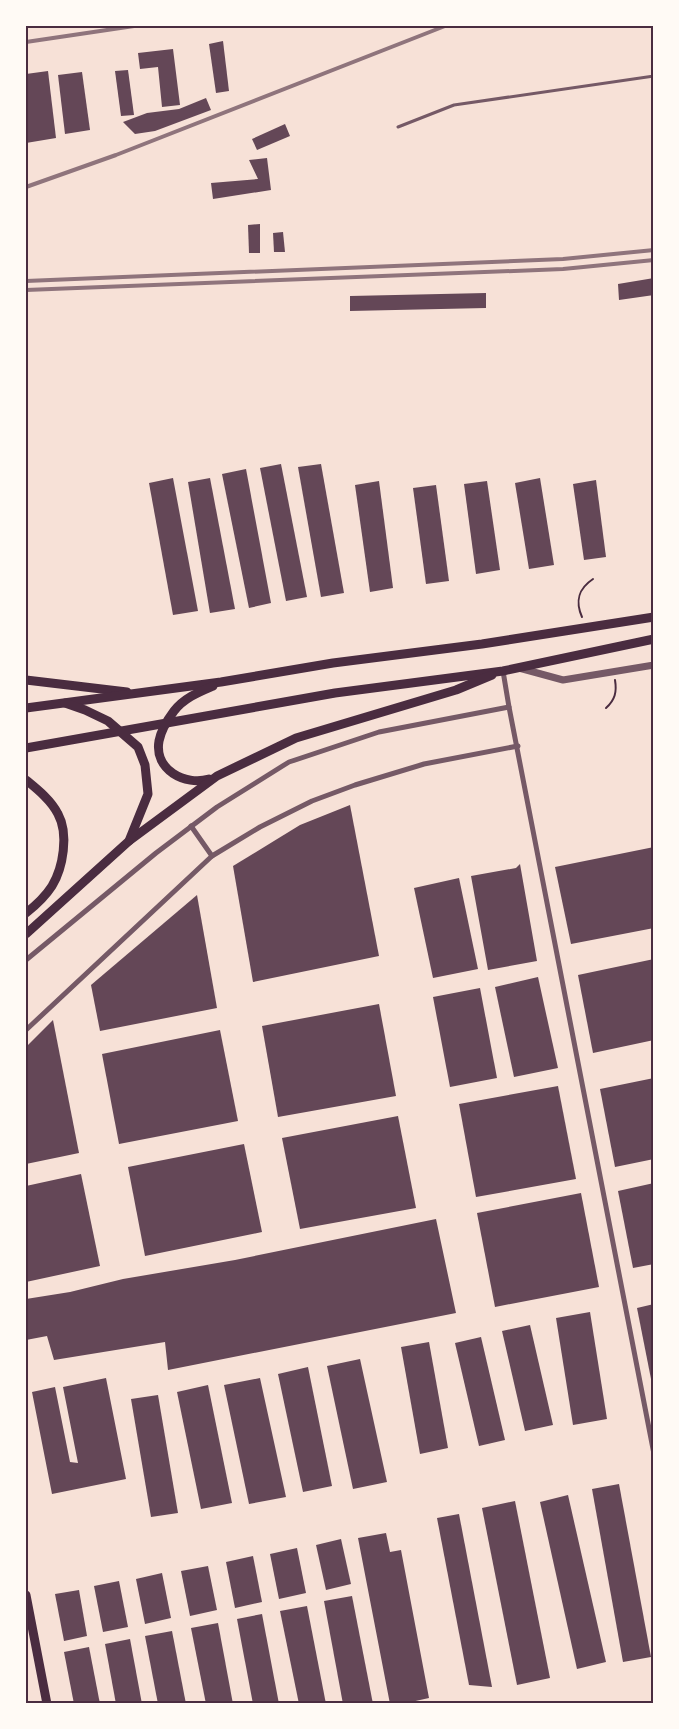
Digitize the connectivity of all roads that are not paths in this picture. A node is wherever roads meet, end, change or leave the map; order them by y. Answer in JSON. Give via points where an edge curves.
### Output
{"nodes":[{"id":1,"x":654,"y":76,"type":"edge"},
{"id":2,"x":398,"y":126,"type":"dead end"},
{"id":3,"x":654,"y":617,"type":"edge"},
{"id":4,"x":654,"y":639,"type":"edge"},
{"id":5,"x":654,"y":665,"type":"edge"},
{"id":6,"x":517,"y":668,"type":"junction"},
{"id":7,"x":503,"y":670,"type":"junction"},
{"id":8,"x":26,"y":680,"type":"edge"},
{"id":9,"x":221,"y":682,"type":"junction"},
{"id":10,"x":129,"y":693,"type":"junction"},
{"id":11,"x":62,"y":702,"type":"junction"},
{"id":12,"x":509,"y":706,"type":"junction"},
{"id":13,"x":26,"y":708,"type":"edge"},
{"id":14,"x":518,"y":746,"type":"junction"},
{"id":15,"x":26,"y":748,"type":"edge"},
{"id":16,"x":218,"y":776,"type":"junction"},
{"id":17,"x":26,"y":780,"type":"edge"},
{"id":18,"x":191,"y":826,"type":"junction"},
{"id":19,"x":129,"y":841,"type":"junction"},
{"id":20,"x":212,"y":856,"type":"junction"},
{"id":21,"x":26,"y":913,"type":"edge"},
{"id":22,"x":26,"y":934,"type":"edge"},
{"id":23,"x":26,"y":960,"type":"edge"},
{"id":24,"x":26,"y":1030,"type":"edge"},
{"id":25,"x":654,"y":1454,"type":"edge"},
{"id":26,"x":26,"y":1594,"type":"edge"},
{"id":27,"x":47,"y":1704,"type":"edge"}],
"edges":[{"from":1,"to":2,"type":"lane","via":[[454,105]]},
{"from":3,"to":9,"type":"main road"},
{"from":4,"to":6,"type":"main road"},
{"from":5,"to":6,"type":"street","via":[[563,680]]},
{"from":6,"to":7,"type":"main road"},
{"from":7,"to":12,"type":"street"},
{"from":7,"to":15,"type":"main road","via":[[334,693]]},
{"from":7,"to":16,"type":"main road","via":[[456,690],[296,738]]},
{"from":8,"to":10,"type":"main road"},
{"from":9,"to":10,"type":"main road"},
{"from":9,"to":16,"type":"main road","via":[[187,698],[174,711],[159,742],[160,757],[175,776],[200,782]]},
{"from":10,"to":11,"type":"main road"},
{"from":11,"to":13,"type":"main road"},
{"from":11,"to":19,"type":"main road","via":[[108,721],[138,747],[145,765],[148,794]]},
{"from":12,"to":14,"type":"street"},
{"from":12,"to":18,"type":"street","via":[[379,732],[289,762]]},
{"from":14,"to":20,"type":"street","via":[[424,765],[356,785],[312,801]]},
{"from":14,"to":25,"type":"street"},
{"from":16,"to":19,"type":"main road"},
{"from":17,"to":21,"type":"main road","via":[[59,814],[64,839],[52,886]]},
{"from":18,"to":20,"type":"street"},
{"from":18,"to":23,"type":"street"},
{"from":19,"to":22,"type":"main road"},
{"from":20,"to":24,"type":"street"},
{"from":26,"to":27,"type":"main road"}]}
